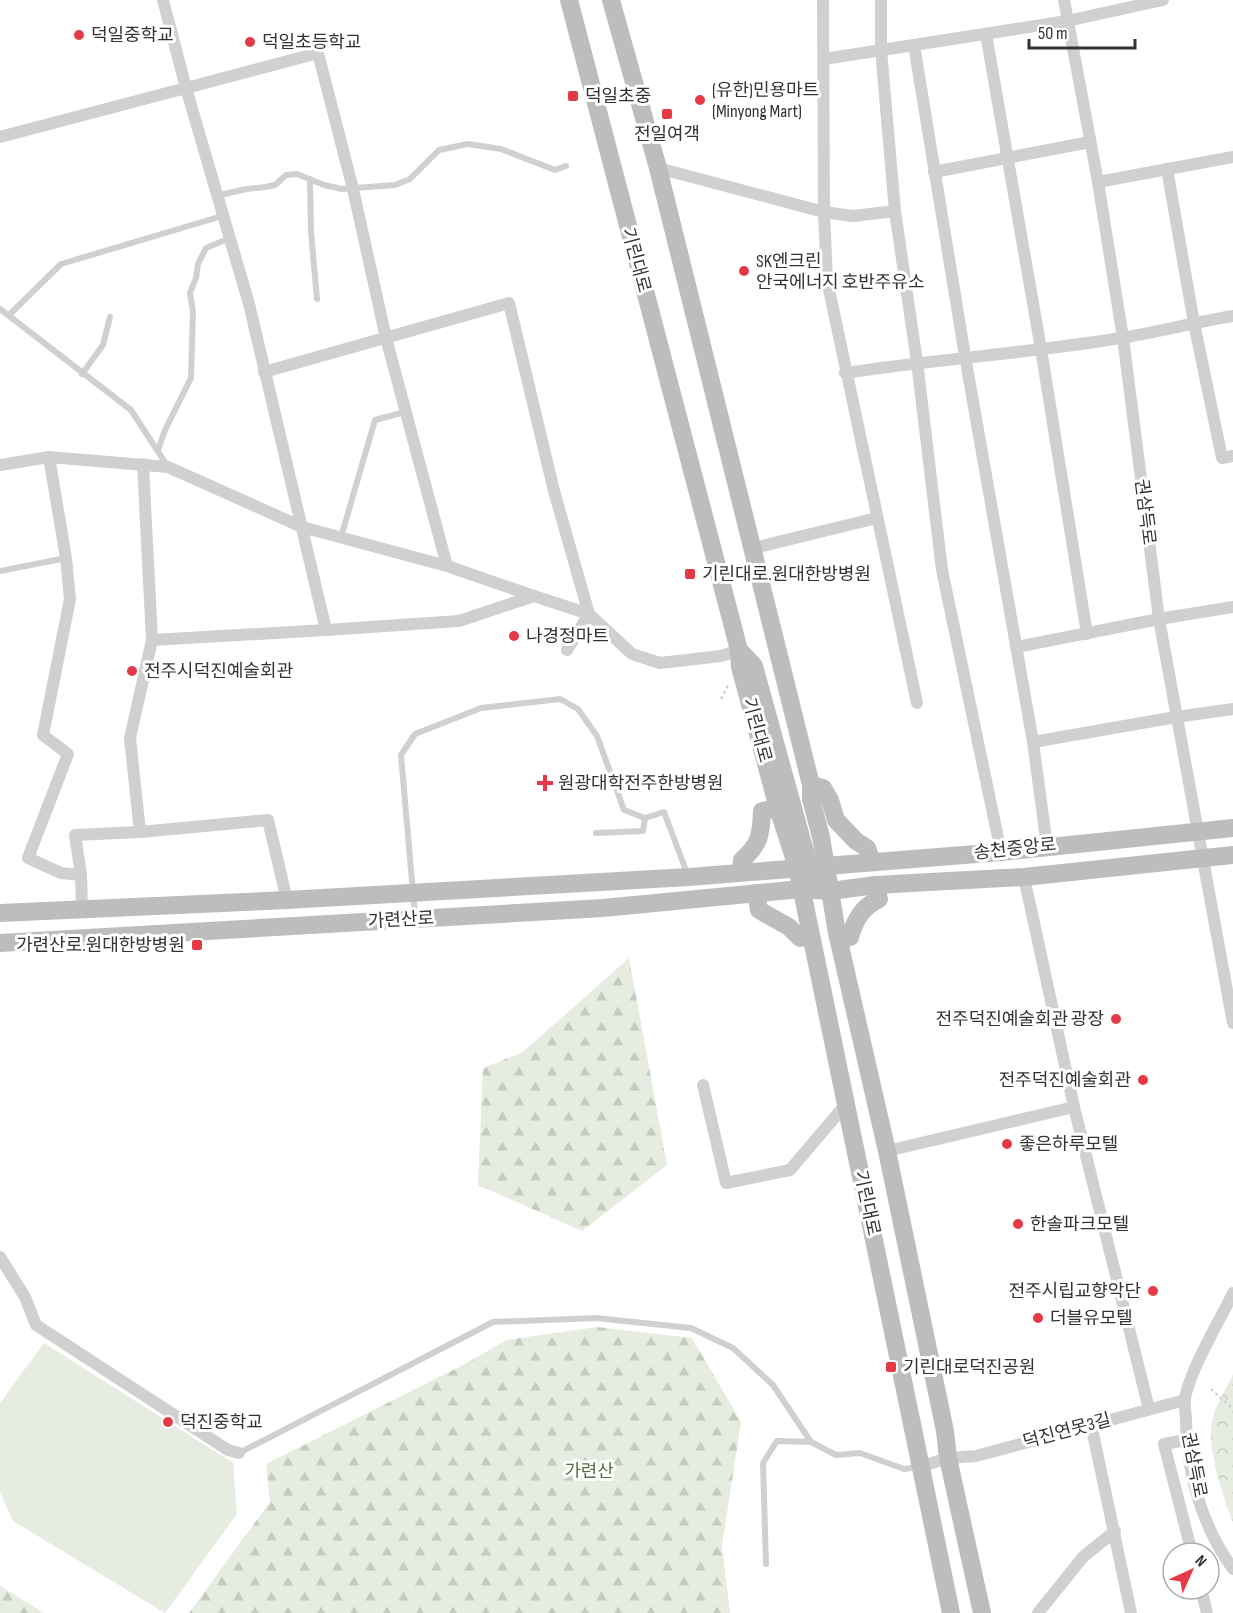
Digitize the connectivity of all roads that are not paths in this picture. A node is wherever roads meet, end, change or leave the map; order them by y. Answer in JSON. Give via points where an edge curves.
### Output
{"nodes":[{"id":1,"x":163,"y":0,"type":"edge"},
{"id":2,"x":569,"y":0,"type":"edge"},
{"id":3,"x":610,"y":0,"type":"edge"},
{"id":4,"x":823,"y":0,"type":"edge"},
{"id":5,"x":881,"y":0,"type":"edge"},
{"id":6,"x":1064,"y":0,"type":"edge"},
{"id":7,"x":1163,"y":0,"type":"edge"},
{"id":8,"x":1067,"y":21,"type":"junction"},
{"id":9,"x":986,"y":34,"type":"junction"},
{"id":10,"x":914,"y":45,"type":"junction"},
{"id":11,"x":881,"y":50,"type":"junction"},
{"id":12,"x":824,"y":59,"type":"junction"},
{"id":13,"x":186,"y":88,"type":"junction"},
{"id":14,"x":0,"y":137,"type":"edge"},
{"id":15,"x":1090,"y":142,"type":"junction"},
{"id":16,"x":1007,"y":157,"type":"junction"},
{"id":17,"x":1233,"y":157,"type":"edge"},
{"id":18,"x":566,"y":166,"type":"dead end"},
{"id":19,"x":658,"y":168,"type":"junction"},
{"id":20,"x":1167,"y":169,"type":"junction"},
{"id":21,"x":934,"y":172,"type":"junction"},
{"id":22,"x":310,"y":179,"type":"junction"},
{"id":23,"x":1098,"y":182,"type":"junction"},
{"id":24,"x":352,"y":189,"type":"junction"},
{"id":25,"x":216,"y":196,"type":"junction"},
{"id":26,"x":895,"y":211,"type":"junction"},
{"id":27,"x":824,"y":213,"type":"junction"},
{"id":28,"x":222,"y":216,"type":"junction"},
{"id":29,"x":230,"y":238,"type":"junction"},
{"id":30,"x":317,"y":299,"type":"dead end"},
{"id":31,"x":0,"y":309,"type":"edge"},
{"id":32,"x":9,"y":315,"type":"junction"},
{"id":33,"x":1233,"y":316,"type":"edge"},
{"id":34,"x":110,"y":317,"type":"dead end"},
{"id":35,"x":1194,"y":323,"type":"junction"},
{"id":36,"x":386,"y":338,"type":"junction"},
{"id":37,"x":1123,"y":338,"type":"junction"},
{"id":38,"x":1041,"y":350,"type":"junction"},
{"id":39,"x":965,"y":356,"type":"junction"},
{"id":40,"x":917,"y":362,"type":"junction"},
{"id":41,"x":264,"y":372,"type":"junction"},
{"id":42,"x":845,"y":373,"type":"junction"},
{"id":43,"x":82,"y":374,"type":"junction"},
{"id":44,"x":405,"y":412,"type":"junction"},
{"id":45,"x":158,"y":450,"type":"junction"},
{"id":46,"x":1233,"y":456,"type":"edge"},
{"id":47,"x":49,"y":457,"type":"junction"},
{"id":48,"x":143,"y":464,"type":"junction"},
{"id":49,"x":0,"y":465,"type":"edge"},
{"id":50,"x":168,"y":467,"type":"junction"},
{"id":51,"x":877,"y":518,"type":"junction"},
{"id":52,"x":302,"y":527,"type":"junction"},
{"id":53,"x":341,"y":537,"type":"junction"},
{"id":54,"x":754,"y":548,"type":"junction"},
{"id":55,"x":66,"y":558,"type":"junction"},
{"id":56,"x":447,"y":566,"type":"junction"},
{"id":57,"x":0,"y":570,"type":"edge"},
{"id":58,"x":534,"y":596,"type":"junction"},
{"id":59,"x":1233,"y":607,"type":"edge"},
{"id":60,"x":589,"y":614,"type":"junction"},
{"id":61,"x":1159,"y":619,"type":"junction"},
{"id":62,"x":326,"y":630,"type":"junction"},
{"id":63,"x":1087,"y":634,"type":"junction"},
{"id":64,"x":152,"y":640,"type":"junction"},
{"id":65,"x":1016,"y":647,"type":"junction"},
{"id":66,"x":567,"y":650,"type":"dead end"},
{"id":67,"x":738,"y":650,"type":"junction"},
{"id":68,"x":916,"y":703,"type":"dead end"},
{"id":69,"x":1233,"y":709,"type":"edge"},
{"id":70,"x":1176,"y":717,"type":"junction"},
{"id":71,"x":1033,"y":742,"type":"junction"},
{"id":72,"x":811,"y":785,"type":"junction"},
{"id":73,"x":778,"y":808,"type":"junction"},
{"id":74,"x":645,"y":818,"type":"junction"},
{"id":75,"x":1233,"y":828,"type":"edge"},
{"id":76,"x":1197,"y":831,"type":"junction"},
{"id":77,"x":140,"y":832,"type":"junction"},
{"id":78,"x":596,"y":833,"type":"dead end"},
{"id":79,"x":1047,"y":846,"type":"junction"},
{"id":80,"x":1001,"y":852,"type":"junction"},
{"id":81,"x":979,"y":854,"type":"junction"},
{"id":82,"x":1233,"y":855,"type":"edge"},
{"id":83,"x":1204,"y":859,"type":"junction"},
{"id":84,"x":872,"y":862,"type":"junction"},
{"id":85,"x":741,"y":872,"type":"junction"},
{"id":86,"x":818,"y":874,"type":"junction"},
{"id":87,"x":81,"y":875,"type":"junction"},
{"id":88,"x":688,"y":877,"type":"junction"},
{"id":89,"x":1024,"y":877,"type":"junction"},
{"id":90,"x":875,"y":885,"type":"junction"},
{"id":91,"x":801,"y":889,"type":"junction"},
{"id":92,"x":412,"y":893,"type":"junction"},
{"id":93,"x":756,"y":893,"type":"junction"},
{"id":94,"x":287,"y":900,"type":"junction"},
{"id":95,"x":82,"y":909,"type":"junction"},
{"id":96,"x":0,"y":913,"type":"edge"},
{"id":97,"x":415,"y":920,"type":"junction"},
{"id":98,"x":809,"y":936,"type":"junction"},
{"id":99,"x":839,"y":940,"type":"junction"},
{"id":100,"x":0,"y":943,"type":"edge"},
{"id":101,"x":1233,"y":1023,"type":"edge"},
{"id":102,"x":703,"y":1085,"type":"dead end"},
{"id":103,"x":846,"y":1104,"type":"junction"},
{"id":104,"x":1074,"y":1107,"type":"junction"},
{"id":105,"x":887,"y":1151,"type":"junction"},
{"id":106,"x":0,"y":1257,"type":"edge"},
{"id":107,"x":1233,"y":1293,"type":"edge"},
{"id":108,"x":1185,"y":1400,"type":"junction"},
{"id":109,"x":1149,"y":1409,"type":"junction"},
{"id":110,"x":1091,"y":1424,"type":"junction"},
{"id":111,"x":1186,"y":1440,"type":"junction"},
{"id":112,"x":811,"y":1442,"type":"junction"},
{"id":113,"x":239,"y":1453,"type":"joint"},
{"id":114,"x":948,"y":1458,"type":"junction"},
{"id":115,"x":922,"y":1466,"type":"junction"},
{"id":116,"x":1114,"y":1531,"type":"junction"},
{"id":117,"x":1189,"y":1541,"type":"edge"},
{"id":118,"x":766,"y":1564,"type":"dead end"},
{"id":119,"x":1233,"y":1569,"type":"edge"},
{"id":120,"x":951,"y":1613,"type":"edge"},
{"id":121,"x":982,"y":1613,"type":"edge"},
{"id":122,"x":1038,"y":1613,"type":"edge"},
{"id":123,"x":1131,"y":1613,"type":"edge"}],
"edges":[{"from":1,"to":13,"type":"street"},
{"from":2,"to":67,"type":"street","name":"기린대로"},
{"from":3,"to":19,"type":"street","name":"기린대로"},
{"from":4,"to":12,"type":"street"},
{"from":5,"to":11,"type":"street"},
{"from":6,"to":8,"type":"street","name":"권삼득로"},
{"from":7,"to":8,"type":"street"},
{"from":8,"to":9,"type":"street"},
{"from":8,"to":15,"type":"street","name":"권삼득로"},
{"from":9,"to":10,"type":"street"},
{"from":9,"to":16,"type":"street"},
{"from":10,"to":11,"type":"street"},
{"from":10,"to":21,"type":"street"},
{"from":11,"to":12,"type":"street"},
{"from":11,"to":26,"type":"street"},
{"from":12,"to":27,"type":"street"},
{"from":13,"to":14,"type":"street"},
{"from":13,"to":24,"type":"street","via":[[318,53]]},
{"from":13,"to":25,"type":"street"},
{"from":15,"to":16,"type":"street"},
{"from":15,"to":23,"type":"street","name":"권삼득로"},
{"from":16,"to":21,"type":"street"},
{"from":16,"to":38,"type":"street"},
{"from":17,"to":20,"type":"street"},
{"from":18,"to":24,"type":"lane","via":[[555,170],[501,149],[468,144],[439,150],[410,179],[395,185]]},
{"from":19,"to":27,"type":"street"},
{"from":19,"to":54,"type":"street","name":"기린대로"},
{"from":20,"to":23,"type":"street"},
{"from":20,"to":35,"type":"street"},
{"from":21,"to":39,"type":"street"},
{"from":22,"to":24,"type":"lane"},
{"from":22,"to":25,"type":"lane","via":[[286,175],[275,185]]},
{"from":22,"to":30,"type":"lane"},
{"from":23,"to":37,"type":"street","name":"권삼득로"},
{"from":24,"to":36,"type":"street"},
{"from":25,"to":28,"type":"street"},
{"from":26,"to":27,"type":"street","via":[[853,216]]},
{"from":26,"to":40,"type":"street"},
{"from":27,"to":42,"type":"street","via":[[827,280]]},
{"from":28,"to":29,"type":"street"},
{"from":28,"to":32,"type":"lane","via":[[61,264]]},
{"from":29,"to":41,"type":"street"},
{"from":29,"to":45,"type":"lane","via":[[206,248],[198,264],[190,293],[191,378]]},
{"from":31,"to":32,"type":"lane"},
{"from":32,"to":43,"type":"lane"},
{"from":33,"to":35,"type":"street"},
{"from":34,"to":43,"type":"lane","via":[[103,345]]},
{"from":35,"to":37,"type":"street"},
{"from":35,"to":46,"type":"street","via":[[1222,458]]},
{"from":36,"to":41,"type":"street"},
{"from":36,"to":44,"type":"street"},
{"from":36,"to":60,"type":"street","via":[[509,303],[554,491]]},
{"from":37,"to":38,"type":"street"},
{"from":37,"to":61,"type":"street","name":"권삼득로"},
{"from":38,"to":39,"type":"street"},
{"from":38,"to":63,"type":"street"},
{"from":39,"to":40,"type":"street"},
{"from":39,"to":65,"type":"street"},
{"from":40,"to":42,"type":"street"},
{"from":40,"to":80,"type":"street","via":[[942,570]]},
{"from":41,"to":52,"type":"street"},
{"from":42,"to":51,"type":"street"},
{"from":43,"to":45,"type":"lane","via":[[131,410]]},
{"from":44,"to":53,"type":"lane","via":[[375,420]]},
{"from":44,"to":56,"type":"street"},
{"from":45,"to":50,"type":"lane"},
{"from":47,"to":48,"type":"street"},
{"from":47,"to":49,"type":"street"},
{"from":47,"to":55,"type":"street"},
{"from":48,"to":50,"type":"street"},
{"from":48,"to":64,"type":"street"},
{"from":50,"to":52,"type":"street"},
{"from":51,"to":54,"type":"street"},
{"from":51,"to":68,"type":"street"},
{"from":52,"to":53,"type":"street"},
{"from":52,"to":62,"type":"street"},
{"from":53,"to":56,"type":"street"},
{"from":54,"to":72,"type":"street","name":"기린대로"},
{"from":55,"to":57,"type":"lane"},
{"from":55,"to":87,"type":"street","via":[[70,599],[43,735],[68,754],[28,858],[61,873]]},
{"from":56,"to":58,"type":"street"},
{"from":58,"to":60,"type":"street"},
{"from":58,"to":62,"type":"street","via":[[459,621]]},
{"from":59,"to":61,"type":"street"},
{"from":60,"to":66,"type":"street"},
{"from":60,"to":67,"type":"street","via":[[632,654],[660,663],[721,656]]},
{"from":61,"to":63,"type":"street"},
{"from":61,"to":70,"type":"street","name":"권삼득로"},
{"from":62,"to":64,"type":"street"},
{"from":63,"to":65,"type":"street"},
{"from":64,"to":77,"type":"street","via":[[130,738]]},
{"from":65,"to":71,"type":"street"},
{"from":67,"to":73,"type":"street","name":"기린대로"},
{"from":67,"to":86,"type":"street","via":[[754,666]]},
{"from":69,"to":70,"type":"street"},
{"from":70,"to":71,"type":"street"},
{"from":70,"to":76,"type":"street","name":"권삼득로"},
{"from":71,"to":79,"type":"street"},
{"from":72,"to":84,"type":"street","via":[[823,788],[836,820],[867,848]]},
{"from":72,"to":86,"type":"street","name":"기린대로","via":[[821,837]]},
{"from":73,"to":85,"type":"street","via":[[762,811],[760,834],[755,848],[742,860]]},
{"from":73,"to":86,"type":"street","name":"기린대로"},
{"from":74,"to":78,"type":"lane","via":[[643,831]]},
{"from":74,"to":88,"type":"lane","via":[[664,812]]},
{"from":74,"to":92,"type":"lane","via":[[624,810],[597,736],[578,709],[560,699],[481,708],[415,734],[401,755]]},
{"from":75,"to":76,"type":"street","name":"송천중앙로"},
{"from":76,"to":79,"type":"street","name":"송천중앙로"},
{"from":76,"to":83,"type":"street","name":"권삼득로"},
{"from":77,"to":87,"type":"street","via":[[75,835]]},
{"from":77,"to":94,"type":"street","via":[[268,820]]},
{"from":79,"to":80,"type":"street","name":"송천중앙로"},
{"from":80,"to":81,"type":"street","name":"송천중앙로"},
{"from":81,"to":84,"type":"street","name":"송천중앙로"},
{"from":81,"to":86,"type":"street","via":[[969,862]]},
{"from":82,"to":83,"type":"street","name":"송천중앙로"},
{"from":83,"to":89,"type":"street","name":"송천중앙로"},
{"from":83,"to":101,"type":"street","name":"권삼득로"},
{"from":84,"to":86,"type":"street","name":"송천중앙로"},
{"from":85,"to":86,"type":"street","name":"가련산로"},
{"from":85,"to":88,"type":"street","name":"가련산로"},
{"from":86,"to":90,"type":"street","name":"송천중앙로"},
{"from":86,"to":91,"type":"street","name":"송천중앙로"},
{"from":86,"to":91,"type":"street","name":"기린대로"},
{"from":86,"to":99,"type":"street","name":"기린대로"},
{"from":87,"to":95,"type":"street"},
{"from":88,"to":92,"type":"street","name":"가련산로"},
{"from":89,"to":90,"type":"street","name":"송천중앙로"},
{"from":89,"to":104,"type":"street"},
{"from":90,"to":99,"type":"street","via":[[879,899],[862,910],[850,937]]},
{"from":91,"to":93,"type":"street","name":"가련산로"},
{"from":91,"to":98,"type":"street","name":"기린대로"},
{"from":92,"to":94,"type":"street","name":"가련산로"},
{"from":92,"to":97,"type":"lane"},
{"from":93,"to":97,"type":"street","name":"가련산로"},
{"from":93,"to":98,"type":"street","via":[[759,910],[800,938]]},
{"from":94,"to":95,"type":"street","name":"가련산로"},
{"from":95,"to":96,"type":"street","name":"가련산로"},
{"from":97,"to":100,"type":"street","name":"가련산로"},
{"from":98,"to":103,"type":"street","name":"기린대로"},
{"from":99,"to":105,"type":"street","name":"기린대로"},
{"from":102,"to":103,"type":"street","via":[[726,1183],[790,1170]]},
{"from":103,"to":115,"type":"street","name":"기린대로"},
{"from":104,"to":105,"type":"street"},
{"from":104,"to":109,"type":"street"},
{"from":105,"to":114,"type":"street","name":"기린대로"},
{"from":106,"to":113,"type":"street","via":[[25,1297],[36,1325],[228,1450]]},
{"from":107,"to":108,"type":"street","name":"권삼득로"},
{"from":108,"to":109,"type":"street","name":"덕진연못3길"},
{"from":108,"to":111,"type":"street","name":"권삼득로"},
{"from":109,"to":110,"type":"street","name":"덕진연못3길"},
{"from":110,"to":114,"type":"street","name":"덕진연못3길","via":[[976,1456]]},
{"from":110,"to":116,"type":"street"},
{"from":111,"to":117,"type":"street","via":[[1164,1444]]},
{"from":111,"to":119,"type":"street","name":"권삼득로","via":[[1201,1505],[1220,1550]]},
{"from":112,"to":113,"type":"lane","via":[[773,1385],[733,1348],[691,1328],[596,1318],[493,1322]]},
{"from":112,"to":115,"type":"lane","via":[[836,1455],[860,1453],[904,1469]]},
{"from":112,"to":118,"type":"lane","via":[[777,1441],[763,1463]]},
{"from":114,"to":115,"type":"street"},
{"from":114,"to":121,"type":"street","name":"기린대로"},
{"from":115,"to":120,"type":"street","name":"기린대로"},
{"from":116,"to":122,"type":"street","via":[[1083,1557]]},
{"from":116,"to":123,"type":"street"}]}
